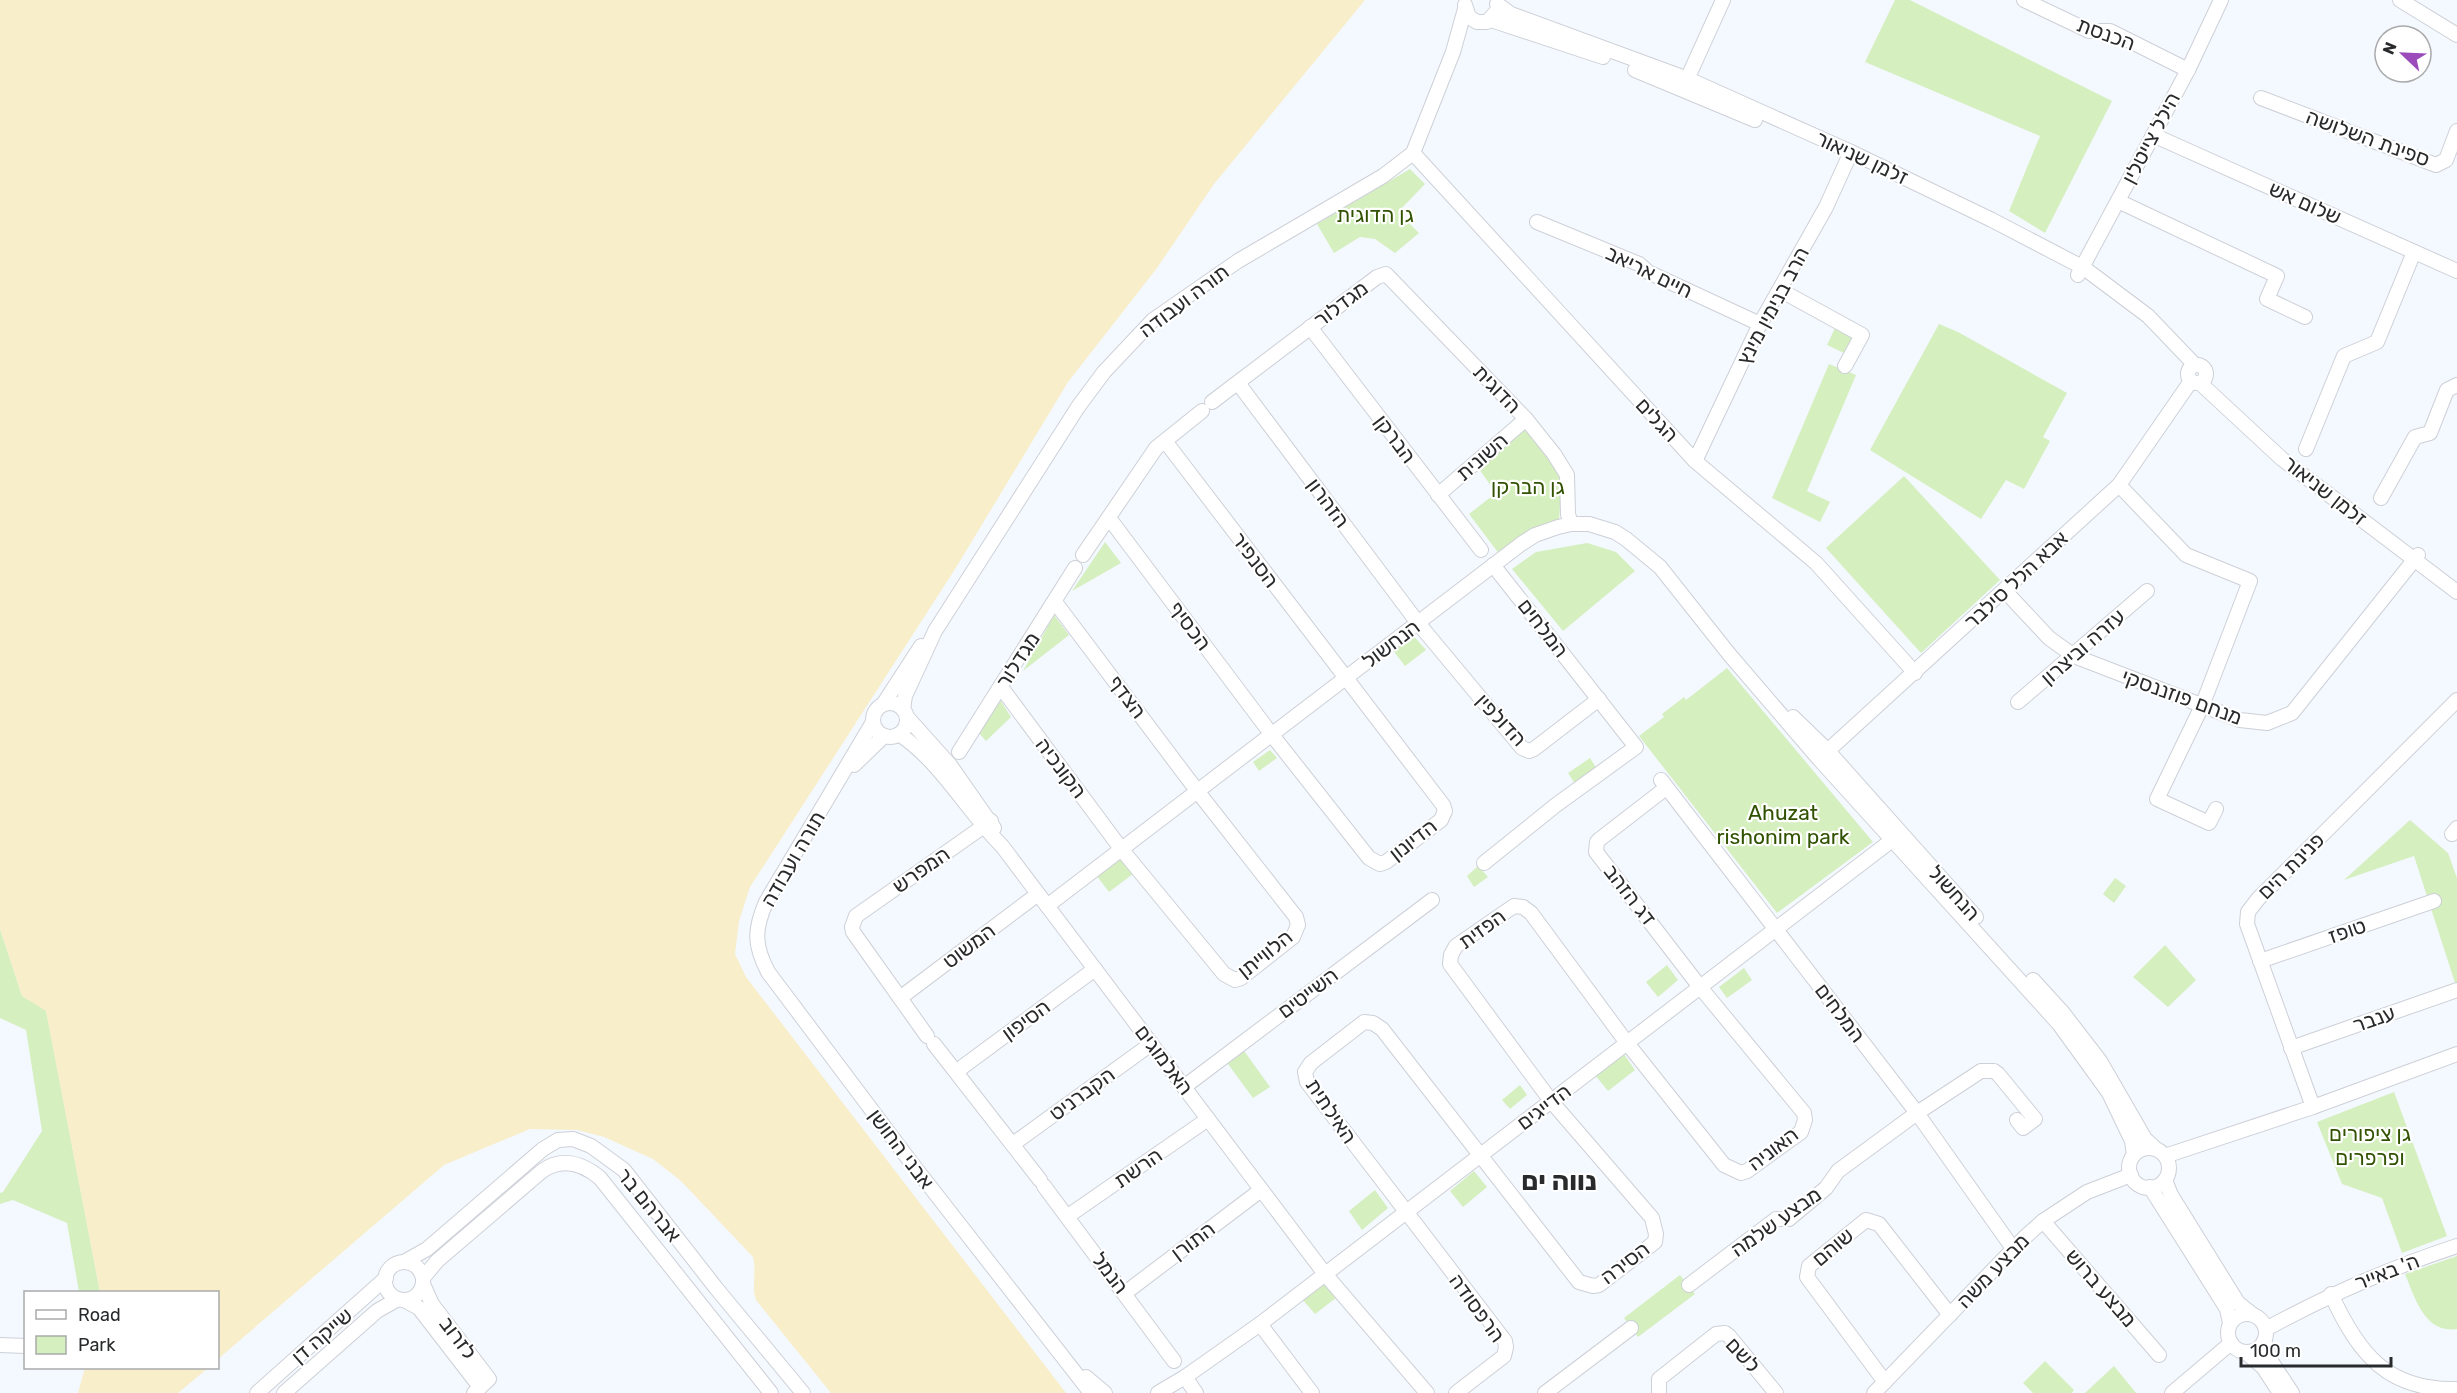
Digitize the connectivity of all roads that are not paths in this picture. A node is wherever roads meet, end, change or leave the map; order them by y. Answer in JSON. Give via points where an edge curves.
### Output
{"nodes":[{"id":1,"x":1723,"y":0,"type":"edge"},
{"id":2,"x":2024,"y":0,"type":"edge"},
{"id":3,"x":2221,"y":0,"type":"edge"},
{"id":4,"x":2400,"y":0,"type":"edge"},
{"id":5,"x":1497,"y":2,"type":"edge"},
{"id":6,"x":1465,"y":4,"type":"edge"},
{"id":7,"x":2417,"y":5,"type":"edge"},
{"id":8,"x":1491,"y":20,"type":"junction"},
{"id":9,"x":1473,"y":21,"type":"junction"},
{"id":10,"x":2457,"y":35,"type":"edge"},
{"id":11,"x":1453,"y":52,"type":"junction"},
{"id":12,"x":2188,"y":70,"type":"junction"},
{"id":13,"x":1686,"y":84,"type":"junction"},
{"id":14,"x":2261,"y":98,"type":"dead end"},
{"id":15,"x":2457,"y":131,"type":"edge"},
{"id":16,"x":2153,"y":135,"type":"junction"},
{"id":17,"x":1413,"y":153,"type":"junction"},
{"id":18,"x":1850,"y":156,"type":"junction"},
{"id":19,"x":2118,"y":201,"type":"junction"},
{"id":20,"x":1537,"y":222,"type":"dead end"},
{"id":21,"x":2414,"y":252,"type":"junction"},
{"id":22,"x":2081,"y":271,"type":"junction"},
{"id":23,"x":2457,"y":271,"type":"edge"},
{"id":24,"x":1386,"y":274,"type":"joint"},
{"id":25,"x":1780,"y":290,"type":"junction"},
{"id":26,"x":2306,"y":317,"type":"dead end"},
{"id":27,"x":1760,"y":324,"type":"junction"},
{"id":28,"x":1310,"y":327,"type":"junction"},
{"id":29,"x":1845,"y":366,"type":"dead end"},
{"id":30,"x":2196,"y":375,"type":"junction"},
{"id":31,"x":1238,"y":382,"type":"junction"},
{"id":32,"x":2457,"y":385,"type":"edge"},
{"id":33,"x":1526,"y":419,"type":"junction"},
{"id":34,"x":1165,"y":441,"type":"junction"},
{"id":35,"x":2306,"y":449,"type":"dead end"},
{"id":36,"x":1695,"y":461,"type":"junction"},
{"id":37,"x":2119,"y":485,"type":"junction"},
{"id":38,"x":1438,"y":495,"type":"junction"},
{"id":39,"x":2381,"y":498,"type":"dead end"},
{"id":40,"x":1109,"y":518,"type":"junction"},
{"id":41,"x":1571,"y":524,"type":"junction"},
{"id":42,"x":1481,"y":550,"type":"dead end"},
{"id":43,"x":1083,"y":555,"type":"dead end"},
{"id":44,"x":2416,"y":557,"type":"junction"},
{"id":45,"x":1493,"y":565,"type":"junction"},
{"id":46,"x":1075,"y":568,"type":"dead end"},
{"id":47,"x":2457,"y":582,"type":"edge"},
{"id":48,"x":2005,"y":591,"type":"junction"},
{"id":49,"x":2147,"y":591,"type":"dead end"},
{"id":50,"x":2457,"y":592,"type":"edge"},
{"id":51,"x":1055,"y":602,"type":"junction"},
{"id":52,"x":1418,"y":623,"type":"junction"},
{"id":53,"x":935,"y":632,"type":"junction"},
{"id":54,"x":2073,"y":656,"type":"junction"},
{"id":55,"x":1915,"y":673,"type":"junction"},
{"id":56,"x":1345,"y":679,"type":"junction"},
{"id":57,"x":1000,"y":687,"type":"junction"},
{"id":58,"x":1599,"y":699,"type":"junction"},
{"id":59,"x":2018,"y":702,"type":"dead end"},
{"id":60,"x":884,"y":703,"type":"junction"},
{"id":61,"x":2456,"y":703,"type":"edge"},
{"id":62,"x":2202,"y":706,"type":"junction"},
{"id":63,"x":905,"y":713,"type":"junction"},
{"id":64,"x":873,"y":722,"type":"junction"},
{"id":65,"x":899,"y":734,"type":"junction"},
{"id":66,"x":1272,"y":735,"type":"junction"},
{"id":67,"x":884,"y":736,"type":"junction"},
{"id":68,"x":959,"y":752,"type":"dead end"},
{"id":69,"x":1823,"y":755,"type":"junction"},
{"id":70,"x":840,"y":779,"type":"junction"},
{"id":71,"x":1664,"y":784,"type":"joint"},
{"id":72,"x":1198,"y":792,"type":"junction"},
{"id":73,"x":2216,"y":809,"type":"dead end"},
{"id":74,"x":987,"y":824,"type":"junction"},
{"id":75,"x":1896,"y":837,"type":"junction"},
{"id":76,"x":1122,"y":850,"type":"junction"},
{"id":77,"x":1484,"y":863,"type":"dead end"},
{"id":78,"x":1038,"y":894,"type":"junction"},
{"id":79,"x":1432,"y":900,"type":"dead end"},
{"id":80,"x":2434,"y":901,"type":"dead end"},
{"id":81,"x":1047,"y":906,"type":"junction"},
{"id":82,"x":854,"y":920,"type":"joint"},
{"id":83,"x":1776,"y":929,"type":"junction"},
{"id":84,"x":757,"y":942,"type":"joint"},
{"id":85,"x":2260,"y":961,"type":"junction"},
{"id":86,"x":1095,"y":969,"type":"junction"},
{"id":87,"x":1700,"y":987,"type":"junction"},
{"id":88,"x":2457,"y":990,"type":"edge"},
{"id":89,"x":900,"y":998,"type":"junction"},
{"id":90,"x":1627,"y":1043,"type":"junction"},
{"id":91,"x":1151,"y":1044,"type":"junction"},
{"id":92,"x":2291,"y":1048,"type":"junction"},
{"id":93,"x":2457,"y":1054,"type":"edge"},
{"id":94,"x":957,"y":1071,"type":"junction"},
{"id":95,"x":1184,"y":1087,"type":"junction"},
{"id":96,"x":1551,"y":1101,"type":"junction"},
{"id":97,"x":2313,"y":1107,"type":"junction"},
{"id":98,"x":1917,"y":1113,"type":"junction"},
{"id":99,"x":1208,"y":1119,"type":"junction"},
{"id":100,"x":2017,"y":1120,"type":"dead end"},
{"id":101,"x":1012,"y":1143,"type":"junction"},
{"id":102,"x":2160,"y":1152,"type":"junction"},
{"id":103,"x":2134,"y":1155,"type":"junction"},
{"id":104,"x":1480,"y":1156,"type":"junction"},
{"id":105,"x":2131,"y":1175,"type":"junction"},
{"id":106,"x":2165,"y":1180,"type":"junction"},
{"id":107,"x":2150,"y":1187,"type":"junction"},
{"id":108,"x":1262,"y":1190,"type":"junction"},
{"id":109,"x":1406,"y":1213,"type":"junction"},
{"id":110,"x":1068,"y":1216,"type":"junction"},
{"id":111,"x":2043,"y":1221,"type":"junction"},
{"id":112,"x":2457,"y":1246,"type":"edge"},
{"id":113,"x":2014,"y":1250,"type":"junction"},
{"id":114,"x":404,"y":1262,"type":"junction"},
{"id":115,"x":1326,"y":1274,"type":"junction"},
{"id":116,"x":386,"y":1278,"type":"junction"},
{"id":117,"x":423,"y":1281,"type":"junction"},
{"id":118,"x":1689,"y":1285,"type":"dead end"},
{"id":119,"x":1125,"y":1293,"type":"junction"},
{"id":120,"x":2325,"y":1297,"type":"junction"},
{"id":121,"x":401,"y":1300,"type":"junction"},
{"id":122,"x":1950,"y":1315,"type":"junction"},
{"id":123,"x":2230,"y":1323,"type":"junction"},
{"id":124,"x":1260,"y":1324,"type":"junction"},
{"id":125,"x":2261,"y":1326,"type":"junction"},
{"id":126,"x":1631,"y":1328,"type":"dead end"},
{"id":127,"x":2231,"y":1343,"type":"junction"},
{"id":128,"x":0,"y":1345,"type":"edge"},
{"id":129,"x":24,"y":1346,"type":"edge"},
{"id":130,"x":1056,"y":1349,"type":"junction"},
{"id":131,"x":2245,"y":1352,"type":"junction"},
{"id":132,"x":2159,"y":1355,"type":"dead end"},
{"id":133,"x":1174,"y":1362,"type":"dead end"},
{"id":134,"x":1185,"y":1377,"type":"junction"},
{"id":135,"x":1885,"y":1382,"type":"junction"},
{"id":136,"x":481,"y":1386,"type":"edge"},
{"id":137,"x":2457,"y":1389,"type":"edge"},
{"id":138,"x":257,"y":1393,"type":"edge"},
{"id":139,"x":284,"y":1393,"type":"edge"},
{"id":140,"x":771,"y":1393,"type":"edge"},
{"id":141,"x":803,"y":1393,"type":"edge"},
{"id":142,"x":1091,"y":1393,"type":"edge"},
{"id":143,"x":1105,"y":1393,"type":"edge"},
{"id":144,"x":1158,"y":1393,"type":"edge"},
{"id":145,"x":1170,"y":1393,"type":"edge"},
{"id":146,"x":1197,"y":1393,"type":"edge"},
{"id":147,"x":1312,"y":1393,"type":"edge"},
{"id":148,"x":1427,"y":1393,"type":"edge"},
{"id":149,"x":1456,"y":1393,"type":"edge"},
{"id":150,"x":1545,"y":1393,"type":"edge"},
{"id":151,"x":1659,"y":1393,"type":"edge"},
{"id":152,"x":1776,"y":1393,"type":"edge"},
{"id":153,"x":1874,"y":1393,"type":"edge"},
{"id":154,"x":2172,"y":1393,"type":"edge"},
{"id":155,"x":2280,"y":1393,"type":"edge"},
{"id":156,"x":2292,"y":1393,"type":"edge"}],
"edges":[{"from":1,"to":13,"type":"street"},
{"from":2,"to":12,"type":"street","name":"הכנסת","via":[[2089,31],[2110,31]]},
{"from":3,"to":12,"type":"street","name":"הילל צייטלין"},
{"from":4,"to":7,"type":"street"},
{"from":5,"to":8,"type":"street"},
{"from":5,"to":13,"type":"street","name":"זלמן שניאור","via":[[1511,14]]},
{"from":6,"to":9,"type":"street"},
{"from":6,"to":11,"type":"street"},
{"from":7,"to":10,"type":"street"},
{"from":8,"to":9,"type":"street"},
{"from":8,"to":13,"type":"street","name":"זלמן שניאור"},
{"from":9,"to":11,"type":"street"},
{"from":11,"to":17,"type":"street"},
{"from":12,"to":16,"type":"street","name":"הילל צייטלין"},
{"from":13,"to":18,"type":"street","name":"זלמן שניאור"},
{"from":14,"to":15,"type":"street","name":"ספינת השלושה","via":[[2436,165],[2446,160]]},
{"from":16,"to":19,"type":"street","name":"הילל צייטלין"},
{"from":16,"to":21,"type":"street","name":"שלום אש"},
{"from":17,"to":36,"type":"street","name":"הגלים"},
{"from":17,"to":53,"type":"street","name":"תורה ועבודה","via":[[1383,176],[1229,267],[1153,320],[1126,346],[1078,407]]},
{"from":18,"to":22,"type":"street","name":"זלמן שניאור"},
{"from":18,"to":25,"type":"street","name":"הרב בנימין מינץ"},
{"from":19,"to":22,"type":"street","name":"הילל צייטלין"},
{"from":19,"to":26,"type":"street","via":[[2277,276],[2267,299]]},
{"from":20,"to":27,"type":"street","name":"חיים אריאב","via":[[1640,264],[1648,273]]},
{"from":21,"to":23,"type":"street","name":"שלום אש"},
{"from":21,"to":35,"type":"street","via":[[2377,342],[2344,356]]},
{"from":22,"to":30,"type":"street","name":"זלמן שניאור","via":[[2143,321]]},
{"from":24,"to":28,"type":"street","name":"מגדלור"},
{"from":24,"to":33,"type":"street","name":"הדוגית"},
{"from":25,"to":27,"type":"street","name":"הרב בנימין מינץ"},
{"from":25,"to":29,"type":"street","via":[[1862,335]]},
{"from":27,"to":36,"type":"street","name":"הרב בנימין מינץ"},
{"from":28,"to":31,"type":"street","name":"מגדלור"},
{"from":28,"to":38,"type":"street","name":"הברקן"},
{"from":30,"to":37,"type":"street","name":"אבא הלל סילבר"},
{"from":30,"to":44,"type":"street","name":"זלמן שניאור","via":[[2282,459]]},
{"from":31,"to":34,"type":"street","name":"מגדלור"},
{"from":31,"to":52,"type":"street","name":"הזהרון"},
{"from":32,"to":39,"type":"street","via":[[2447,390],[2430,433],[2415,437]]},
{"from":33,"to":38,"type":"street","name":"השונית"},
{"from":33,"to":41,"type":"street","name":"הדוגית","via":[[1567,475]]},
{"from":34,"to":40,"type":"street","name":"מגדלור","via":[[1156,448]]},
{"from":34,"to":56,"type":"street","name":"הסנפיר"},
{"from":36,"to":55,"type":"street","name":"הגלים","via":[[1815,563]]},
{"from":37,"to":48,"type":"street","name":"אבא הלל סילבר"},
{"from":37,"to":62,"type":"street","via":[[2187,555],[2250,581]]},
{"from":38,"to":42,"type":"street","name":"הברקן"},
{"from":40,"to":43,"type":"street","name":"מגדלור"},
{"from":40,"to":66,"type":"street","name":"הכסיף"},
{"from":41,"to":45,"type":"street","name":"הנחשול","via":[[1535,535]]},
{"from":41,"to":69,"type":"street","name":"הנחשול","via":[[1599,526],[1626,539],[1671,579],[1729,654]]},
{"from":44,"to":47,"type":"street","name":"זלמן שניאור"},
{"from":44,"to":50,"type":"street","name":"זלמן שניאור"},
{"from":44,"to":62,"type":"street","name":"מנחם פוזננסקי","via":[[2292,713],[2267,723],[2254,723]]},
{"from":45,"to":52,"type":"street","name":"הנחשול"},
{"from":45,"to":58,"type":"street","name":"המלחים"},
{"from":46,"to":51,"type":"street","name":"מגדלור"},
{"from":48,"to":54,"type":"street","name":"מנחם פוזננסקי","via":[[2049,638]]},
{"from":48,"to":55,"type":"street","name":"אבא הלל סילבר"},
{"from":49,"to":54,"type":"street","name":"עזרה וביצרון"},
{"from":51,"to":57,"type":"street","name":"מגדלור"},
{"from":51,"to":72,"type":"street","name":"הצדף"},
{"from":52,"to":56,"type":"street","name":"הנחשול"},
{"from":52,"to":58,"type":"street","name":"הדולפין","via":[[1525,750],[1534,749]]},
{"from":53,"to":60,"type":"street","name":"תורה ועבודה","via":[[916,651]]},
{"from":53,"to":63,"type":"street","name":"תורה ועבודה","via":[[905,696]]},
{"from":54,"to":59,"type":"street","name":"עזרה וביצרון"},
{"from":54,"to":62,"type":"street","name":"מנחם פוזננסקי"},
{"from":55,"to":69,"type":"street","name":"אבא הלל סילבר"},
{"from":56,"to":66,"type":"street","name":"הנחשול"},
{"from":56,"to":66,"type":"street","name":"הדיונון","via":[[1443,805],[1441,820],[1380,864],[1369,858]]},
{"from":57,"to":68,"type":"street","name":"מגדלור"},
{"from":57,"to":76,"type":"street","name":"הקונכיה"},
{"from":58,"to":77,"type":"street","name":"המלחים","via":[[1636,747]]},
{"from":60,"to":63,"type":"street","via":[[895,703]]},
{"from":60,"to":64,"type":"street","via":[[875,710]]},
{"from":61,"to":85,"type":"street","name":"פנינת הים","via":[[2252,905],[2247,924]]},
{"from":62,"to":73,"type":"street","via":[[2157,799],[2209,823]]},
{"from":63,"to":65,"type":"street","via":[[906,727]]},
{"from":63,"to":74,"type":"street","name":"האלמוגים","via":[[950,765]]},
{"from":64,"to":67,"type":"street"},
{"from":64,"to":70,"type":"street","name":"תורה ועבודה"},
{"from":65,"to":67,"type":"street"},
{"from":65,"to":74,"type":"street","name":"האלמוגים","via":[[921,750]]},
{"from":66,"to":72,"type":"street","name":"הנחשול"},
{"from":67,"to":70,"type":"street","name":"תורה ועבודה"},
{"from":69,"to":75,"type":"street","name":"הנחשול"},
{"from":70,"to":84,"type":"street","name":"תורה ועבודה","via":[[766,902],[756,928]]},
{"from":71,"to":83,"type":"street","name":"המלחים"},
{"from":71,"to":87,"type":"street","name":"דג הזהב","via":[[1600,839],[1596,852]]},
{"from":72,"to":76,"type":"street","name":"הנחשול"},
{"from":72,"to":76,"type":"street","name":"הלווייתן","via":[[1296,917],[1298,925],[1293,937],[1241,978],[1235,980],[1224,974]]},
{"from":74,"to":78,"type":"street","name":"האלמוגים"},
{"from":74,"to":82,"type":"street","name":"המפרש"},
{"from":75,"to":83,"type":"street","name":"הדייגים"},
{"from":75,"to":102,"type":"street","name":"הנחשול","via":[[2063,1013],[2100,1061],[2145,1139]]},
{"from":75,"to":103,"type":"street","name":"הנחשול","via":[[2059,1024],[2109,1093],[2132,1141]]},
{"from":76,"to":81,"type":"street","name":"הנחשול"},
{"from":78,"to":81,"type":"street","name":"האלמוגים"},
{"from":78,"to":89,"type":"street","name":"המשוט"},
{"from":79,"to":95,"type":"street","name":"השייטים"},
{"from":80,"to":85,"type":"street","name":"טופז"},
{"from":81,"to":86,"type":"street","name":"האלמוגים"},
{"from":82,"to":89,"type":"street","name":"הנמל","via":[[853,933]]},
{"from":83,"to":87,"type":"street","name":"הדייגים"},
{"from":83,"to":98,"type":"street","name":"המלחים"},
{"from":84,"to":130,"type":"street","name":"אבני החושן","via":[[759,955],[785,996]]},
{"from":85,"to":92,"type":"street","name":"פנינת הים"},
{"from":86,"to":91,"type":"street","name":"האלמוגים"},
{"from":86,"to":94,"type":"street","name":"הסיפון"},
{"from":87,"to":90,"type":"street","name":"הדייגים"},
{"from":87,"to":90,"type":"street","name":"האוניה","via":[[1804,1113],[1806,1120],[1801,1132],[1747,1171],[1733,1171],[1724,1165]]},
{"from":88,"to":92,"type":"street","name":"ענבר"},
{"from":89,"to":94,"type":"street","name":"הנמל"},
{"from":90,"to":96,"type":"street","name":"הדייגים"},
{"from":90,"to":96,"type":"street","name":"הפזית","via":[[1527,909],[1514,906],[1456,946],[1450,964]]},
{"from":91,"to":95,"type":"street","name":"האלמוגים"},
{"from":91,"to":101,"type":"street","name":"הקברניט"},
{"from":92,"to":97,"type":"street","name":"פנינת הים"},
{"from":93,"to":97,"type":"street"},
{"from":94,"to":101,"type":"street","name":"הנמל"},
{"from":95,"to":99,"type":"street","name":"האלמוגים"},
{"from":96,"to":104,"type":"street","name":"הדייגים"},
{"from":96,"to":104,"type":"street","name":"הסירה","via":[[1655,1225],[1655,1242],[1599,1285],[1579,1282]]},
{"from":97,"to":102,"type":"street"},
{"from":98,"to":100,"type":"street","name":"מבצע שלמה","via":[[1987,1070],[1998,1074],[2035,1119],[2023,1128]]},
{"from":98,"to":113,"type":"street","name":"המלחים"},
{"from":98,"to":118,"type":"street","name":"מבצע שלמה","via":[[1838,1171],[1826,1188],[1789,1219],[1776,1219]]},
{"from":99,"to":108,"type":"street","name":"האלמוגים"},
{"from":99,"to":110,"type":"street","name":"הרשת"},
{"from":101,"to":110,"type":"street","name":"הנמל"},
{"from":102,"to":103,"type":"street","via":[[2144,1148]]},
{"from":102,"to":106,"type":"street","via":[[2169,1168]]},
{"from":103,"to":105,"type":"street","name":"הנחשול"},
{"from":104,"to":109,"type":"street","name":"הדייגים"},
{"from":104,"to":109,"type":"street","name":"האילתית","via":[[1382,1029],[1364,1022],[1311,1063],[1305,1072],[1307,1082]]},
{"from":105,"to":107,"type":"street","via":[[2138,1184]]},
{"from":105,"to":111,"type":"street","name":"מבצע משה","via":[[2087,1192]]},
{"from":106,"to":107,"type":"street"},
{"from":106,"to":125,"type":"street","via":[[2238,1303]]},
{"from":107,"to":123,"type":"street","via":[[2227,1309]]},
{"from":108,"to":115,"type":"street","name":"האלמוגים"},
{"from":108,"to":119,"type":"street","name":"התורן"},
{"from":109,"to":115,"type":"street","name":"הדייגים"},
{"from":109,"to":149,"type":"street","name":"הרפסודה","via":[[1505,1341],[1504,1356]]},
{"from":110,"to":119,"type":"street","name":"הנמל"},
{"from":111,"to":113,"type":"street","name":"מבצע משה"},
{"from":111,"to":132,"type":"street","name":"מבצע ברוש"},
{"from":112,"to":120,"type":"street","name":"ה' באייר"},
{"from":113,"to":122,"type":"street","name":"מבצע משה"},
{"from":114,"to":116,"type":"street","via":[[392,1266]]},
{"from":114,"to":117,"type":"street","via":[[417,1266]]},
{"from":114,"to":141,"type":"street","name":"אברהם בר","via":[[427,1249],[543,1149],[558,1140],[582,1142],[624,1170]]},
{"from":115,"to":124,"type":"street","name":"הדייגים"},
{"from":115,"to":148,"type":"street"},
{"from":116,"to":121,"type":"street","via":[[388,1291]]},
{"from":116,"to":138,"type":"street","name":"שייקה דן"},
{"from":117,"to":121,"type":"street","via":[[417,1296]]},
{"from":117,"to":136,"type":"street","name":"לזרוב","via":[[432,1304]]},
{"from":117,"to":140,"type":"street","name":"אברהם בר","via":[[437,1261],[542,1171],[564,1162],[583,1166],[600,1178]]},
{"from":119,"to":133,"type":"street","name":"הנמל"},
{"from":120,"to":125,"type":"street","name":"ה' באייר"},
{"from":120,"to":137,"type":"street","via":[[2354,1338],[2391,1376],[2419,1387]]},
{"from":121,"to":136,"type":"street","name":"לזרוב","via":[[419,1308]]},
{"from":121,"to":139,"type":"street","name":"שייקה דן","via":[[377,1311]]},
{"from":122,"to":135,"type":"street","name":"מבצע משה"},
{"from":122,"to":135,"type":"street","name":"שוהם","via":[[1879,1224],[1871,1220],[1809,1266],[1810,1282]]},
{"from":123,"to":125,"type":"street","via":[[2239,1315]]},
{"from":123,"to":127,"type":"street"},
{"from":124,"to":134,"type":"street","name":"הדייגים"},
{"from":124,"to":147,"type":"street"},
{"from":125,"to":131,"type":"street","via":[[2256,1350]]},
{"from":125,"to":156,"type":"street","via":[[2271,1361]]},
{"from":126,"to":150,"type":"street"},
{"from":127,"to":131,"type":"street"},
{"from":127,"to":154,"type":"street"},
{"from":128,"to":129,"type":"street"},
{"from":130,"to":142,"type":"street","name":"אבני החושן"},
{"from":130,"to":143,"type":"street","name":"אבני החושן"},
{"from":131,"to":155,"type":"street","via":[[2263,1367]]},
{"from":134,"to":144,"type":"street","name":"הדייגים"},
{"from":134,"to":145,"type":"street","name":"הדייגים"},
{"from":134,"to":146,"type":"street"},
{"from":135,"to":153,"type":"street","name":"מבצע משה"},
{"from":151,"to":152,"type":"street","name":"לשם","via":[[1659,1379],[1721,1333],[1729,1336]]}]}
